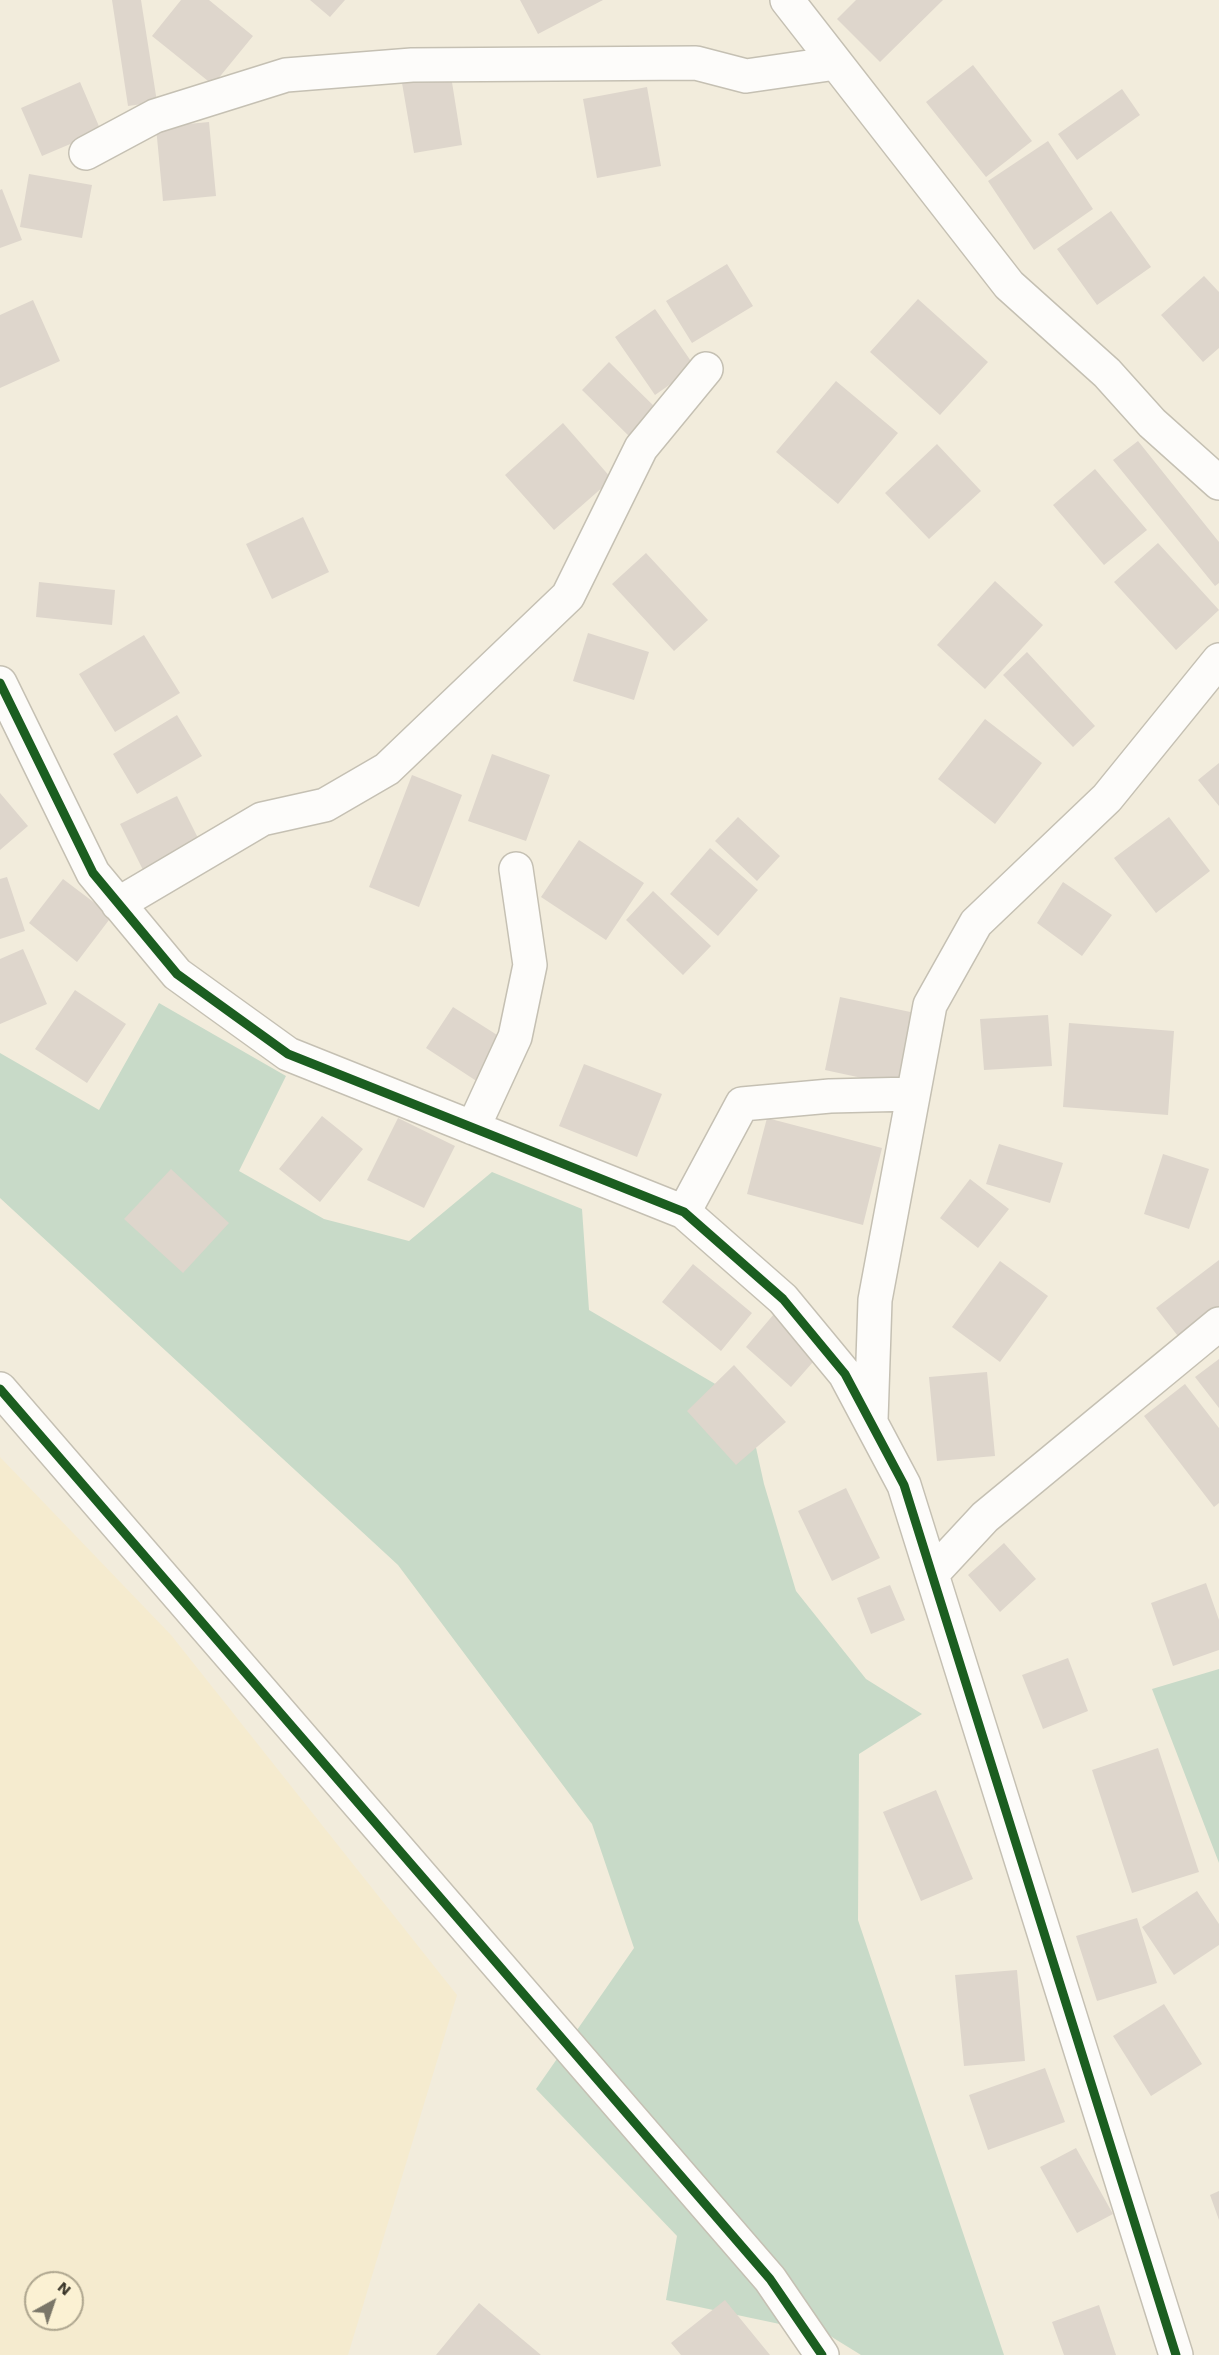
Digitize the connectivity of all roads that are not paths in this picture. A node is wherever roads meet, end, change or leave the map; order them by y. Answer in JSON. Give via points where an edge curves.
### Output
{"nodes":[{"id":1,"x":787,"y":0,"type":"edge"},
{"id":2,"x":836,"y":63,"type":"junction"},
{"id":3,"x":86,"y":153,"type":"dead end"},
{"id":4,"x":706,"y":369,"type":"dead end"},
{"id":5,"x":1219,"y":483,"type":"edge"},
{"id":6,"x":1219,"y":660,"type":"edge"},
{"id":7,"x":0,"y":683,"type":"edge"},
{"id":8,"x":516,"y":869,"type":"dead end"},
{"id":9,"x":118,"y":904,"type":"junction"},
{"id":10,"x":914,"y":1094,"type":"junction"},
{"id":11,"x":473,"y":1128,"type":"junction"},
{"id":12,"x":684,"y":1212,"type":"junction"},
{"id":13,"x":1219,"y":1324,"type":"edge"},
{"id":14,"x":0,"y":1389,"type":"edge"},
{"id":15,"x":871,"y":1422,"type":"junction"},
{"id":16,"x":932,"y":1574,"type":"junction"},
{"id":17,"x":822,"y":2355,"type":"edge"},
{"id":18,"x":1176,"y":2355,"type":"edge"}],
"edges":[{"from":1,"to":2,"type":"street"},
{"from":2,"to":3,"type":"street","via":[[746,76],[696,63],[412,65],[286,75],[155,116]]},
{"from":2,"to":5,"type":"street","via":[[1009,285],[1107,373],[1152,423]]},
{"from":4,"to":9,"type":"street","via":[[641,448],[568,596],[387,769],[325,805],[262,819]]},
{"from":6,"to":10,"type":"street","via":[[1107,798],[976,923],[930,1005]]},
{"from":7,"to":9,"type":"street","via":[[93,873]]},
{"from":8,"to":11,"type":"street","via":[[530,965],[516,1037]]},
{"from":9,"to":11,"type":"street","via":[[177,974],[288,1054]]},
{"from":10,"to":12,"type":"street","via":[[742,1104]]},
{"from":10,"to":15,"type":"street","via":[[875,1300]]},
{"from":11,"to":12,"type":"street"},
{"from":12,"to":15,"type":"street","via":[[783,1299],[845,1374]]},
{"from":13,"to":16,"type":"street","via":[[985,1517]]},
{"from":14,"to":17,"type":"street","via":[[770,2279]]},
{"from":15,"to":16,"type":"street","via":[[904,1485]]},
{"from":16,"to":18,"type":"street"}]}
